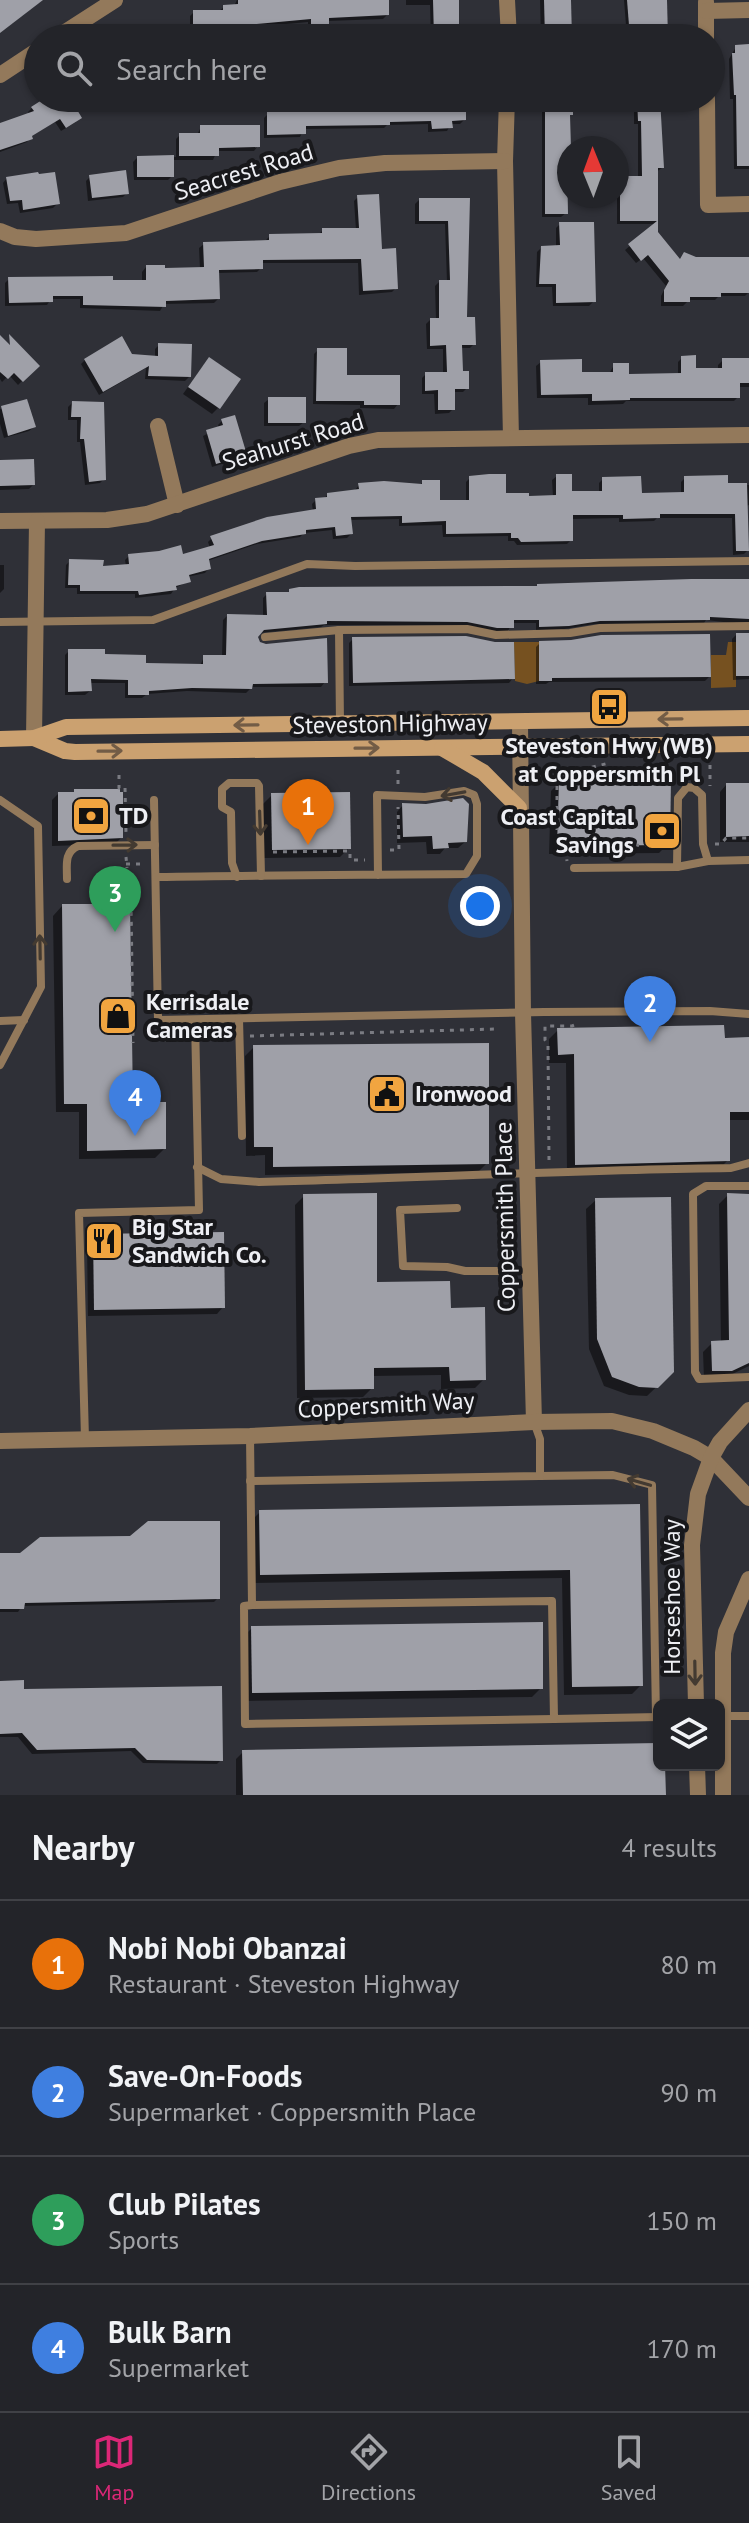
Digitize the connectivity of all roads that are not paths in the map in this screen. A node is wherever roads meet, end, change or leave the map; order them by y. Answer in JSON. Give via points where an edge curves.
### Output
{"nodes":[{"id":1,"x":115,"y":0,"type":"edge"},
{"id":2,"x":507,"y":0,"type":"edge"},
{"id":3,"x":93,"y":5,"type":"edge"},
{"id":4,"x":706,"y":6,"type":"edge"},
{"id":5,"x":749,"y":10,"type":"edge"},
{"id":6,"x":72,"y":24,"type":"edge"},
{"id":7,"x":508,"y":24,"type":"edge"},
{"id":8,"x":24,"y":59,"type":"edge"},
{"id":9,"x":0,"y":75,"type":"edge"},
{"id":10,"x":507,"y":112,"type":"edge"},
{"id":11,"x":707,"y":112,"type":"edge"},
{"id":12,"x":505,"y":161,"type":"junction"},
{"id":13,"x":749,"y":204,"type":"edge"},
{"id":14,"x":0,"y":231,"type":"edge"},
{"id":15,"x":158,"y":426,"type":"dead end"},
{"id":16,"x":749,"y":435,"type":"edge"},
{"id":17,"x":511,"y":438,"type":"junction"},
{"id":18,"x":177,"y":505,"type":"junction"},
{"id":19,"x":0,"y":521,"type":"edge"},
{"id":20,"x":37,"y":521,"type":"junction"},
{"id":21,"x":749,"y":561,"type":"edge"},
{"id":22,"x":0,"y":622,"type":"edge"},
{"id":23,"x":36,"y":622,"type":"junction"},
{"id":24,"x":749,"y":626,"type":"edge"},
{"id":25,"x":339,"y":630,"type":"junction"},
{"id":26,"x":265,"y":637,"type":"dead end"},
{"id":27,"x":749,"y":718,"type":"edge"},
{"id":28,"x":520,"y":722,"type":"junction"},
{"id":29,"x":340,"y":724,"type":"junction"},
{"id":30,"x":34,"y":738,"type":"junction"},
{"id":31,"x":0,"y":739,"type":"edge"},
{"id":32,"x":749,"y":744,"type":"edge"},
{"id":33,"x":440,"y":747,"type":"junction"},
{"id":34,"x":520,"y":747,"type":"junction"},
{"id":35,"x":0,"y":800,"type":"edge"},
{"id":36,"x":154,"y":800,"type":"dead end"},
{"id":37,"x":519,"y":808,"type":"junction"},
{"id":38,"x":155,"y":845,"type":"junction"},
{"id":39,"x":749,"y":860,"type":"edge"},
{"id":40,"x":708,"y":861,"type":"junction"},
{"id":41,"x":677,"y":867,"type":"junction"},
{"id":42,"x":574,"y":868,"type":"road end"},
{"id":43,"x":378,"y":875,"type":"junction"},
{"id":44,"x":261,"y":876,"type":"junction"},
{"id":45,"x":156,"y":877,"type":"junction"},
{"id":46,"x":237,"y":877,"type":"junction"},
{"id":47,"x":67,"y":879,"type":"dead end"},
{"id":48,"x":523,"y":1013,"type":"junction"},
{"id":49,"x":749,"y":1014,"type":"edge"},
{"id":50,"x":239,"y":1019,"type":"junction"},
{"id":51,"x":24,"y":1020,"type":"junction"},
{"id":52,"x":195,"y":1020,"type":"junction"},
{"id":53,"x":0,"y":1021,"type":"edge"},
{"id":54,"x":4,"y":1051,"type":"edge"},
{"id":55,"x":0,"y":1065,"type":"edge"},
{"id":56,"x":242,"y":1136,"type":"dead end"},
{"id":57,"x":749,"y":1163,"type":"edge"},
{"id":58,"x":197,"y":1167,"type":"junction"},
{"id":59,"x":528,"y":1172,"type":"junction"},
{"id":60,"x":749,"y":1186,"type":"edge"},
{"id":61,"x":457,"y":1208,"type":"dead end"},
{"id":62,"x":530,"y":1271,"type":"junction"},
{"id":63,"x":749,"y":1377,"type":"edge"},
{"id":64,"x":749,"y":1410,"type":"edge"},
{"id":65,"x":534,"y":1422,"type":"junction"},
{"id":66,"x":250,"y":1436,"type":"junction"},
{"id":67,"x":85,"y":1439,"type":"junction"},
{"id":68,"x":0,"y":1441,"type":"edge"},
{"id":69,"x":711,"y":1458,"type":"junction"},
{"id":70,"x":540,"y":1476,"type":"junction"},
{"id":71,"x":250,"y":1481,"type":"junction"},
{"id":72,"x":749,"y":1498,"type":"edge"},
{"id":73,"x":749,"y":1579,"type":"edge"},
{"id":74,"x":252,"y":1605,"type":"junction"},
{"id":75,"x":657,"y":1699,"type":"edge"},
{"id":76,"x":696,"y":1699,"type":"edge"},
{"id":77,"x":721,"y":1699,"type":"edge"},
{"id":78,"x":725,"y":1716,"type":"edge"},
{"id":79,"x":749,"y":1716,"type":"edge"},
{"id":80,"x":653,"y":1717,"type":"edge"},
{"id":81,"x":554,"y":1719,"type":"junction"},
{"id":82,"x":697,"y":1771,"type":"edge"},
{"id":83,"x":722,"y":1771,"type":"edge"},
{"id":84,"x":698,"y":1795,"type":"edge"},
{"id":85,"x":723,"y":1795,"type":"edge"}],
"edges":[{"from":1,"to":3,"type":"street"},
{"from":2,"to":7,"type":"street"},
{"from":3,"to":6,"type":"street"},
{"from":4,"to":5,"type":"street"},
{"from":8,"to":9,"type":"street"},
{"from":10,"to":12,"type":"street"},
{"from":11,"to":13,"type":"street","via":[[708,205]]},
{"from":12,"to":14,"type":"street","name":"Seacrest Road","via":[[339,168],[126,233],[36,239]]},
{"from":12,"to":17,"type":"street"},
{"from":15,"to":18,"type":"street"},
{"from":16,"to":17,"type":"street","name":"Seahurst Road"},
{"from":17,"to":18,"type":"street","name":"Seahurst Road","via":[[378,440]]},
{"from":18,"to":20,"type":"street","name":"Seahurst Road","via":[[107,520]]},
{"from":19,"to":20,"type":"street","name":"Seahurst Road"},
{"from":20,"to":23,"type":"street"},
{"from":21,"to":23,"type":"lane","via":[[355,566],[315,562],[153,620]]},
{"from":22,"to":23,"type":"lane"},
{"from":23,"to":30,"type":"street"},
{"from":24,"to":25,"type":"lane","via":[[496,635],[467,629]]},
{"from":25,"to":26,"type":"lane"},
{"from":25,"to":29,"type":"lane"},
{"from":27,"to":28,"type":"main road","name":"Steveston Highway","one_way":true},
{"from":28,"to":29,"type":"main road","name":"Steveston Highway"},
{"from":28,"to":34,"type":"street","name":"Coppersmith Place"},
{"from":29,"to":30,"type":"main road","name":"Steveston Highway","one_way":true,"via":[[66,727]]},
{"from":30,"to":31,"type":"main road","name":"Steveston Highway"},
{"from":30,"to":33,"type":"main road","name":"Steveston Highway","one_way":true,"via":[[75,752]]},
{"from":32,"to":34,"type":"main road","name":"Steveston Highway"},
{"from":33,"to":34,"type":"main road","name":"Steveston Highway"},
{"from":33,"to":37,"type":"main road","via":[[483,772]]},
{"from":34,"to":37,"type":"street","name":"Coppersmith Place"},
{"from":51,"to":35,"type":"lane","one_way":true,"via":[[41,987],[38,826]]},
{"from":36,"to":38,"type":"lane"},
{"from":37,"to":48,"type":"street","name":"Coppersmith Place"},
{"from":38,"to":45,"type":"lane"},
{"from":47,"to":38,"type":"lane","one_way":true,"via":[[67,854],[78,846]]},
{"from":39,"to":40,"type":"lane"},
{"from":40,"to":41,"type":"lane"},
{"from":40,"to":41,"type":"lane","via":[[702,795],[687,787],[678,798]]},
{"from":41,"to":42,"type":"lane"},
{"from":43,"to":43,"type":"lane","one_way":true,"via":[[466,874],[477,856],[474,795],[377,795]]},
{"from":43,"to":44,"type":"lane"},
{"from":44,"to":46,"type":"lane"},
{"from":46,"to":44,"type":"lane","one_way":true,"via":[[231,812],[222,807],[223,786],[229,783],[259,786]]},
{"from":45,"to":46,"type":"lane"},
{"from":45,"to":52,"type":"lane","via":[[158,1020]]},
{"from":48,"to":49,"type":"lane"},
{"from":48,"to":50,"type":"lane"},
{"from":48,"to":59,"type":"street","name":"Coppersmith Place"},
{"from":50,"to":52,"type":"lane"},
{"from":50,"to":56,"type":"lane"},
{"from":51,"to":53,"type":"lane"},
{"from":51,"to":54,"type":"lane"},
{"from":52,"to":58,"type":"lane"},
{"from":54,"to":55,"type":"lane"},
{"from":57,"to":59,"type":"lane","via":[[731,1168]]},
{"from":58,"to":59,"type":"lane","via":[[221,1179],[259,1182]]},
{"from":58,"to":67,"type":"lane","via":[[199,1210],[79,1213]]},
{"from":59,"to":62,"type":"street","name":"Coppersmith Place"},
{"from":60,"to":63,"type":"lane","via":[[706,1186],[693,1194],[695,1372],[699,1379]]},
{"from":61,"to":62,"type":"lane","via":[[400,1210],[403,1266]]},
{"from":62,"to":65,"type":"street","name":"Coppersmith Place"},
{"from":64,"to":69,"type":"street","name":"Horseshoe Way"},
{"from":65,"to":66,"type":"street","name":"Coppersmith Way"},
{"from":65,"to":69,"type":"street","name":"Coppersmith Way","via":[[625,1423]]},
{"from":65,"to":70,"type":"lane","via":[[540,1439]]},
{"from":66,"to":67,"type":"street","name":"Coppersmith Way"},
{"from":66,"to":71,"type":"lane"},
{"from":67,"to":68,"type":"street","name":"Coppersmith Way"},
{"from":69,"to":72,"type":"street","name":"Coppersmith Way"},
{"from":69,"to":76,"type":"street","name":"Horseshoe Way","one_way":true,"via":[[693,1522]]},
{"from":70,"to":71,"type":"lane"},
{"from":75,"to":70,"type":"lane","one_way":true,"via":[[652,1485],[613,1475]]},
{"from":71,"to":74,"type":"lane"},
{"from":73,"to":77,"type":"street","name":"Horseshoe Way","via":[[726,1632]]},
{"from":74,"to":81,"type":"lane","via":[[552,1601]]},
{"from":74,"to":81,"type":"lane","via":[[244,1606],[245,1724]]},
{"from":78,"to":79,"type":"lane"},
{"from":80,"to":81,"type":"lane"},
{"from":82,"to":84,"type":"street"},
{"from":83,"to":85,"type":"street","name":"Horseshoe Way"}]}
